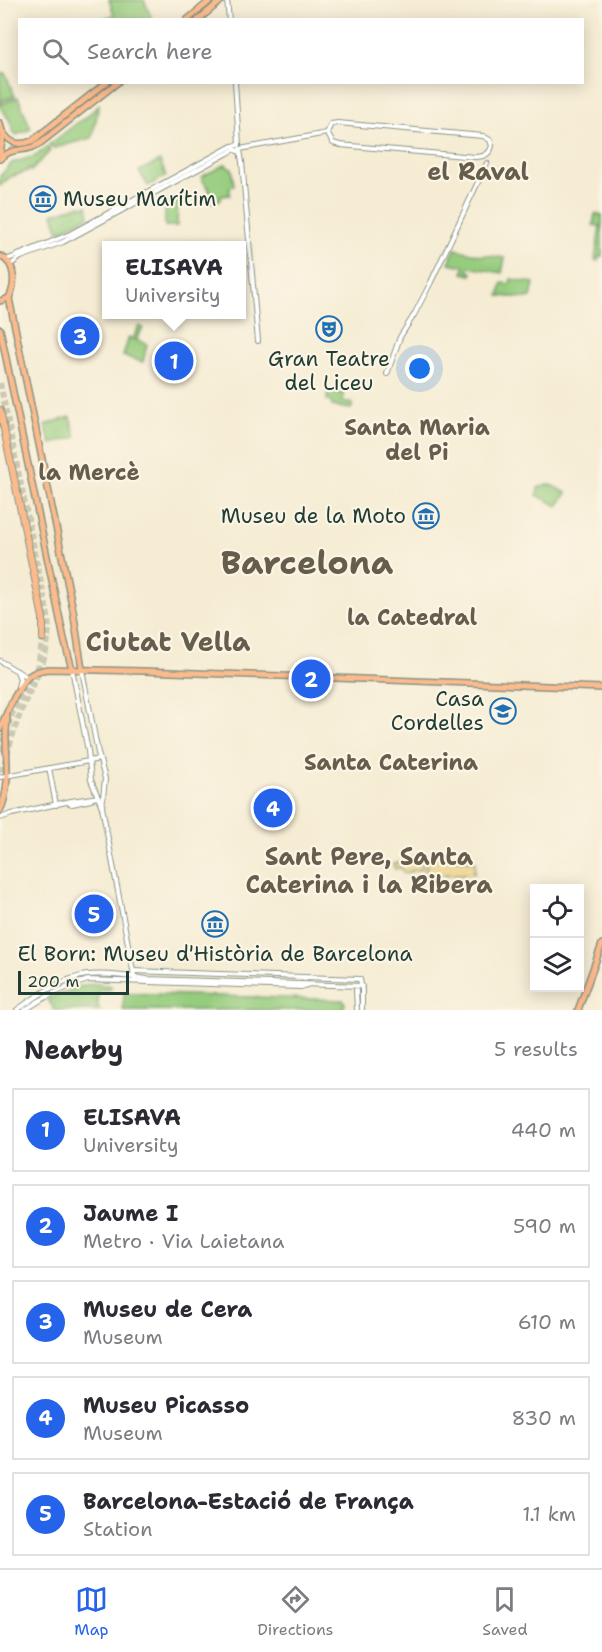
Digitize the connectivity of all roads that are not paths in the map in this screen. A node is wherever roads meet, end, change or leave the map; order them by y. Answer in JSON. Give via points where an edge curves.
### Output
{"nodes":[{"id":1,"x":211,"y":0,"type":"edge"},
{"id":2,"x":222,"y":0,"type":"edge"},
{"id":3,"x":227,"y":0,"type":"edge"},
{"id":4,"x":188,"y":18,"type":"edge"},
{"id":5,"x":200,"y":18,"type":"edge"},
{"id":6,"x":229,"y":18,"type":"edge"},
{"id":7,"x":104,"y":84,"type":"edge"},
{"id":8,"x":115,"y":84,"type":"edge"},
{"id":9,"x":235,"y":84,"type":"edge"},
{"id":10,"x":0,"y":123,"type":"edge"},
{"id":11,"x":3,"y":132,"type":"junction"},
{"id":12,"x":327,"y":134,"type":"junction"},
{"id":13,"x":238,"y":148,"type":"junction"},
{"id":14,"x":0,"y":154,"type":"edge"},
{"id":15,"x":0,"y":159,"type":"edge"},
{"id":16,"x":487,"y":163,"type":"dead end"},
{"id":17,"x":3,"y":259,"type":"edge"},
{"id":18,"x":9,"y":298,"type":"junction"},
{"id":19,"x":0,"y":301,"type":"edge"},
{"id":20,"x":0,"y":329,"type":"edge"},
{"id":21,"x":258,"y":341,"type":"dead end"},
{"id":22,"x":387,"y":374,"type":"dead end"},
{"id":23,"x":0,"y":410,"type":"edge"},
{"id":24,"x":43,"y":638,"type":"tunnel mouth"},
{"id":25,"x":0,"y":661,"type":"edge"},
{"id":26,"x":72,"y":669,"type":"junction"},
{"id":27,"x":82,"y":669,"type":"junction"},
{"id":28,"x":16,"y":671,"type":"junction"},
{"id":29,"x":27,"y":677,"type":"junction"},
{"id":30,"x":602,"y":688,"type":"edge"},
{"id":31,"x":17,"y":692,"type":"junction"},
{"id":32,"x":7,"y":714,"type":"junction"},
{"id":33,"x":0,"y":729,"type":"edge"},
{"id":34,"x":100,"y":759,"type":"junction"},
{"id":35,"x":89,"y":761,"type":"junction"},
{"id":36,"x":49,"y":768,"type":"junction"},
{"id":37,"x":7,"y":776,"type":"junction"},
{"id":38,"x":0,"y":777,"type":"edge"},
{"id":39,"x":104,"y":796,"type":"junction"},
{"id":40,"x":97,"y":797,"type":"junction"},
{"id":41,"x":56,"y":805,"type":"junction"},
{"id":42,"x":102,"y":807,"type":"junction"},
{"id":43,"x":0,"y":811,"type":"edge"},
{"id":44,"x":0,"y":818,"type":"edge"},
{"id":45,"x":602,"y":944,"type":"edge"},
{"id":46,"x":133,"y":971,"type":"junction"},
{"id":47,"x":257,"y":975,"type":"junction"},
{"id":48,"x":307,"y":977,"type":"junction"},
{"id":49,"x":135,"y":979,"type":"junction"},
{"id":50,"x":256,"y":982,"type":"junction"},
{"id":51,"x":307,"y":985,"type":"junction"},
{"id":52,"x":361,"y":985,"type":"junction"},
{"id":53,"x":351,"y":987,"type":"junction"},
{"id":54,"x":356,"y":990,"type":"junction"},
{"id":55,"x":17,"y":1010,"type":"edge"},
{"id":56,"x":25,"y":1010,"type":"edge"},
{"id":57,"x":357,"y":1010,"type":"edge"},
{"id":58,"x":362,"y":1010,"type":"edge"},
{"id":59,"x":578,"y":1010,"type":"edge"}],
"edges":[{"from":1,"to":4,"type":"main road"},
{"from":2,"to":5,"type":"main road"},
{"from":3,"to":6,"type":"street"},
{"from":7,"to":11,"type":"main road","via":[[32,141],[14,143]]},
{"from":8,"to":15,"type":"main road","via":[[39,144],[27,150],[9,151]]},
{"from":9,"to":13,"type":"street"},
{"from":10,"to":11,"type":"main road"},
{"from":11,"to":14,"type":"main road"},
{"from":12,"to":12,"type":"street","via":[[340,146],[476,158],[492,148],[488,137],[483,136],[338,123],[331,124]]},
{"from":12,"to":13,"type":"street"},
{"from":13,"to":17,"type":"street","via":[[232,146],[70,234]]},
{"from":13,"to":21,"type":"street"},
{"from":16,"to":22,"type":"street","via":[[431,282],[400,337]]},
{"from":17,"to":18,"type":"main road","via":[[14,281]]},
{"from":18,"to":19,"type":"main road"},
{"from":18,"to":27,"type":"main road"},
{"from":20,"to":26,"type":"main road"},
{"from":23,"to":24,"type":"highway","via":[[43,618]]},
{"from":25,"to":28,"type":"street"},
{"from":26,"to":27,"type":"main road"},
{"from":26,"to":29,"type":"main road","via":[[45,669]]},
{"from":26,"to":35,"type":"street"},
{"from":27,"to":30,"type":"main road"},
{"from":27,"to":34,"type":"street"},
{"from":28,"to":29,"type":"street"},
{"from":28,"to":31,"type":"street","via":[[20,679]]},
{"from":29,"to":31,"type":"main road"},
{"from":31,"to":32,"type":"main road"},
{"from":32,"to":33,"type":"main road"},
{"from":32,"to":37,"type":"main road"},
{"from":34,"to":35,"type":"street"},
{"from":34,"to":39,"type":"street"},
{"from":35,"to":36,"type":"street"},
{"from":35,"to":40,"type":"street"},
{"from":36,"to":37,"type":"street"},
{"from":36,"to":41,"type":"street"},
{"from":37,"to":38,"type":"street"},
{"from":37,"to":43,"type":"main road"},
{"from":39,"to":40,"type":"street"},
{"from":39,"to":42,"type":"street"},
{"from":40,"to":41,"type":"street"},
{"from":40,"to":42,"type":"street"},
{"from":41,"to":44,"type":"street"},
{"from":42,"to":46,"type":"street"},
{"from":45,"to":59,"type":"main road"},
{"from":46,"to":47,"type":"street"},
{"from":46,"to":49,"type":"street"},
{"from":47,"to":48,"type":"street"},
{"from":47,"to":50,"type":"street"},
{"from":48,"to":51,"type":"street"},
{"from":48,"to":52,"type":"street","via":[[360,979]]},
{"from":49,"to":50,"type":"street"},
{"from":49,"to":51,"type":"street"},
{"from":49,"to":55,"type":"street","via":[[95,975],[73,979],[43,992]]},
{"from":49,"to":56,"type":"street","via":[[88,980],[50,994]]},
{"from":50,"to":51,"type":"street"},
{"from":51,"to":53,"type":"street"},
{"from":52,"to":53,"type":"street"},
{"from":52,"to":54,"type":"street"},
{"from":52,"to":58,"type":"street"},
{"from":53,"to":54,"type":"street"},
{"from":54,"to":57,"type":"street"}]}
